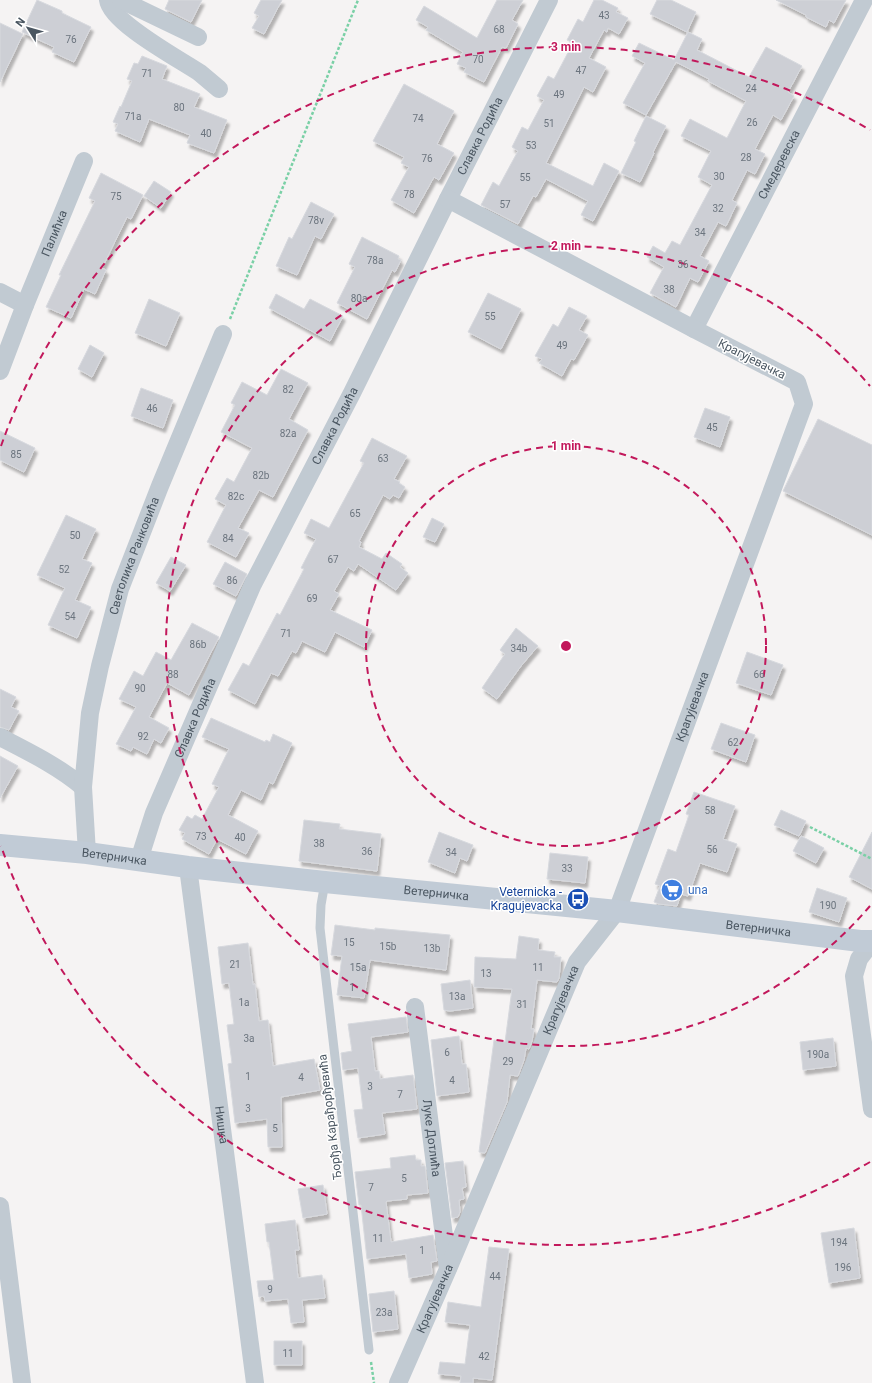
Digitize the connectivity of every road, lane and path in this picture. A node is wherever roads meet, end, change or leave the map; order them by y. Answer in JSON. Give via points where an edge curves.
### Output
{"nodes":[{"id":1,"x":108,"y":0,"type":"edge"},
{"id":2,"x":121,"y":0,"type":"edge"},
{"id":3,"x":358,"y":0,"type":"edge"},
{"id":4,"x":549,"y":0,"type":"edge"},
{"id":5,"x":864,"y":0,"type":"edge"},
{"id":6,"x":198,"y":37,"type":"dead end"},
{"id":7,"x":219,"y":89,"type":"dead end"},
{"id":8,"x":84,"y":161,"type":"dead end"},
{"id":9,"x":448,"y":199,"type":"junction"},
{"id":10,"x":0,"y":292,"type":"edge"},
{"id":11,"x":25,"y":305,"type":"junction"},
{"id":12,"x":694,"y":330,"type":"junction"},
{"id":13,"x":224,"y":334,"type":"joint"},
{"id":14,"x":0,"y":371,"type":"edge"},
{"id":15,"x":0,"y":737,"type":"edge"},
{"id":16,"x":83,"y":788,"type":"junction"},
{"id":17,"x":810,"y":827,"type":"dead end"},
{"id":18,"x":0,"y":845,"type":"edge"},
{"id":19,"x":87,"y":853,"type":"junction"},
{"id":20,"x":139,"y":860,"type":"junction"},
{"id":21,"x":872,"y":860,"type":"edge"},
{"id":22,"x":188,"y":867,"type":"junction"},
{"id":23,"x":325,"y":882,"type":"junction"},
{"id":24,"x":617,"y":911,"type":"junction"},
{"id":25,"x":872,"y":942,"type":"edge"},
{"id":26,"x":415,"y":1007,"type":"dead end"},
{"id":27,"x":872,"y":1109,"type":"edge"},
{"id":28,"x":0,"y":1206,"type":"edge"},
{"id":29,"x":448,"y":1269,"type":"junction"},
{"id":30,"x":369,"y":1350,"type":"joint"},
{"id":31,"x":22,"y":1383,"type":"edge"},
{"id":32,"x":255,"y":1383,"type":"edge"},
{"id":33,"x":374,"y":1383,"type":"edge"},
{"id":34,"x":398,"y":1383,"type":"edge"}],
"edges":[{"from":1,"to":7,"type":"street","via":[[114,12],[135,31]]},
{"from":2,"to":6,"type":"street"},
{"from":3,"to":13,"type":"path"},
{"from":4,"to":9,"type":"street","name":"Славка Родића"},
{"from":5,"to":12,"type":"street","name":"Смедеревска"},
{"from":8,"to":11,"type":"street","name":"Палићка"},
{"from":9,"to":12,"type":"street","name":"Крагујевачка"},
{"from":9,"to":20,"type":"street","name":"Славка Родића","via":[[352,393],[253,584],[154,813]]},
{"from":10,"to":11,"type":"street"},
{"from":11,"to":14,"type":"street","name":"Палићка"},
{"from":12,"to":24,"type":"street","name":"Крагујевачка","via":[[798,382],[804,404]]},
{"from":13,"to":16,"type":"street","name":"Светолика Ранковића","via":[[120,589],[90,713]]},
{"from":15,"to":16,"type":"street","via":[[61,770]]},
{"from":16,"to":19,"type":"street","name":"Светолика Ранковића"},
{"from":17,"to":21,"type":"path"},
{"from":18,"to":19,"type":"street","name":"Ветерничка"},
{"from":19,"to":20,"type":"street","name":"Ветерничка"},
{"from":20,"to":22,"type":"street","name":"Ветерничка"},
{"from":22,"to":23,"type":"street","name":"Ветерничка"},
{"from":22,"to":32,"type":"street","name":"Нишка"},
{"from":23,"to":24,"type":"street","name":"Ветерничка"},
{"from":23,"to":30,"type":"lane","name":"Ђорђа Карађорђевића","via":[[320,928]]},
{"from":24,"to":25,"type":"street","name":"Ветерничка"},
{"from":24,"to":29,"type":"street","name":"Крагујевачка","via":[[577,962]]},
{"from":25,"to":27,"type":"street","via":[[859,959],[854,976]]},
{"from":26,"to":29,"type":"street","name":"Луке Дотлића"},
{"from":28,"to":31,"type":"street"},
{"from":29,"to":34,"type":"street","name":"Крагујевачка"},
{"from":30,"to":33,"type":"path"}]}
